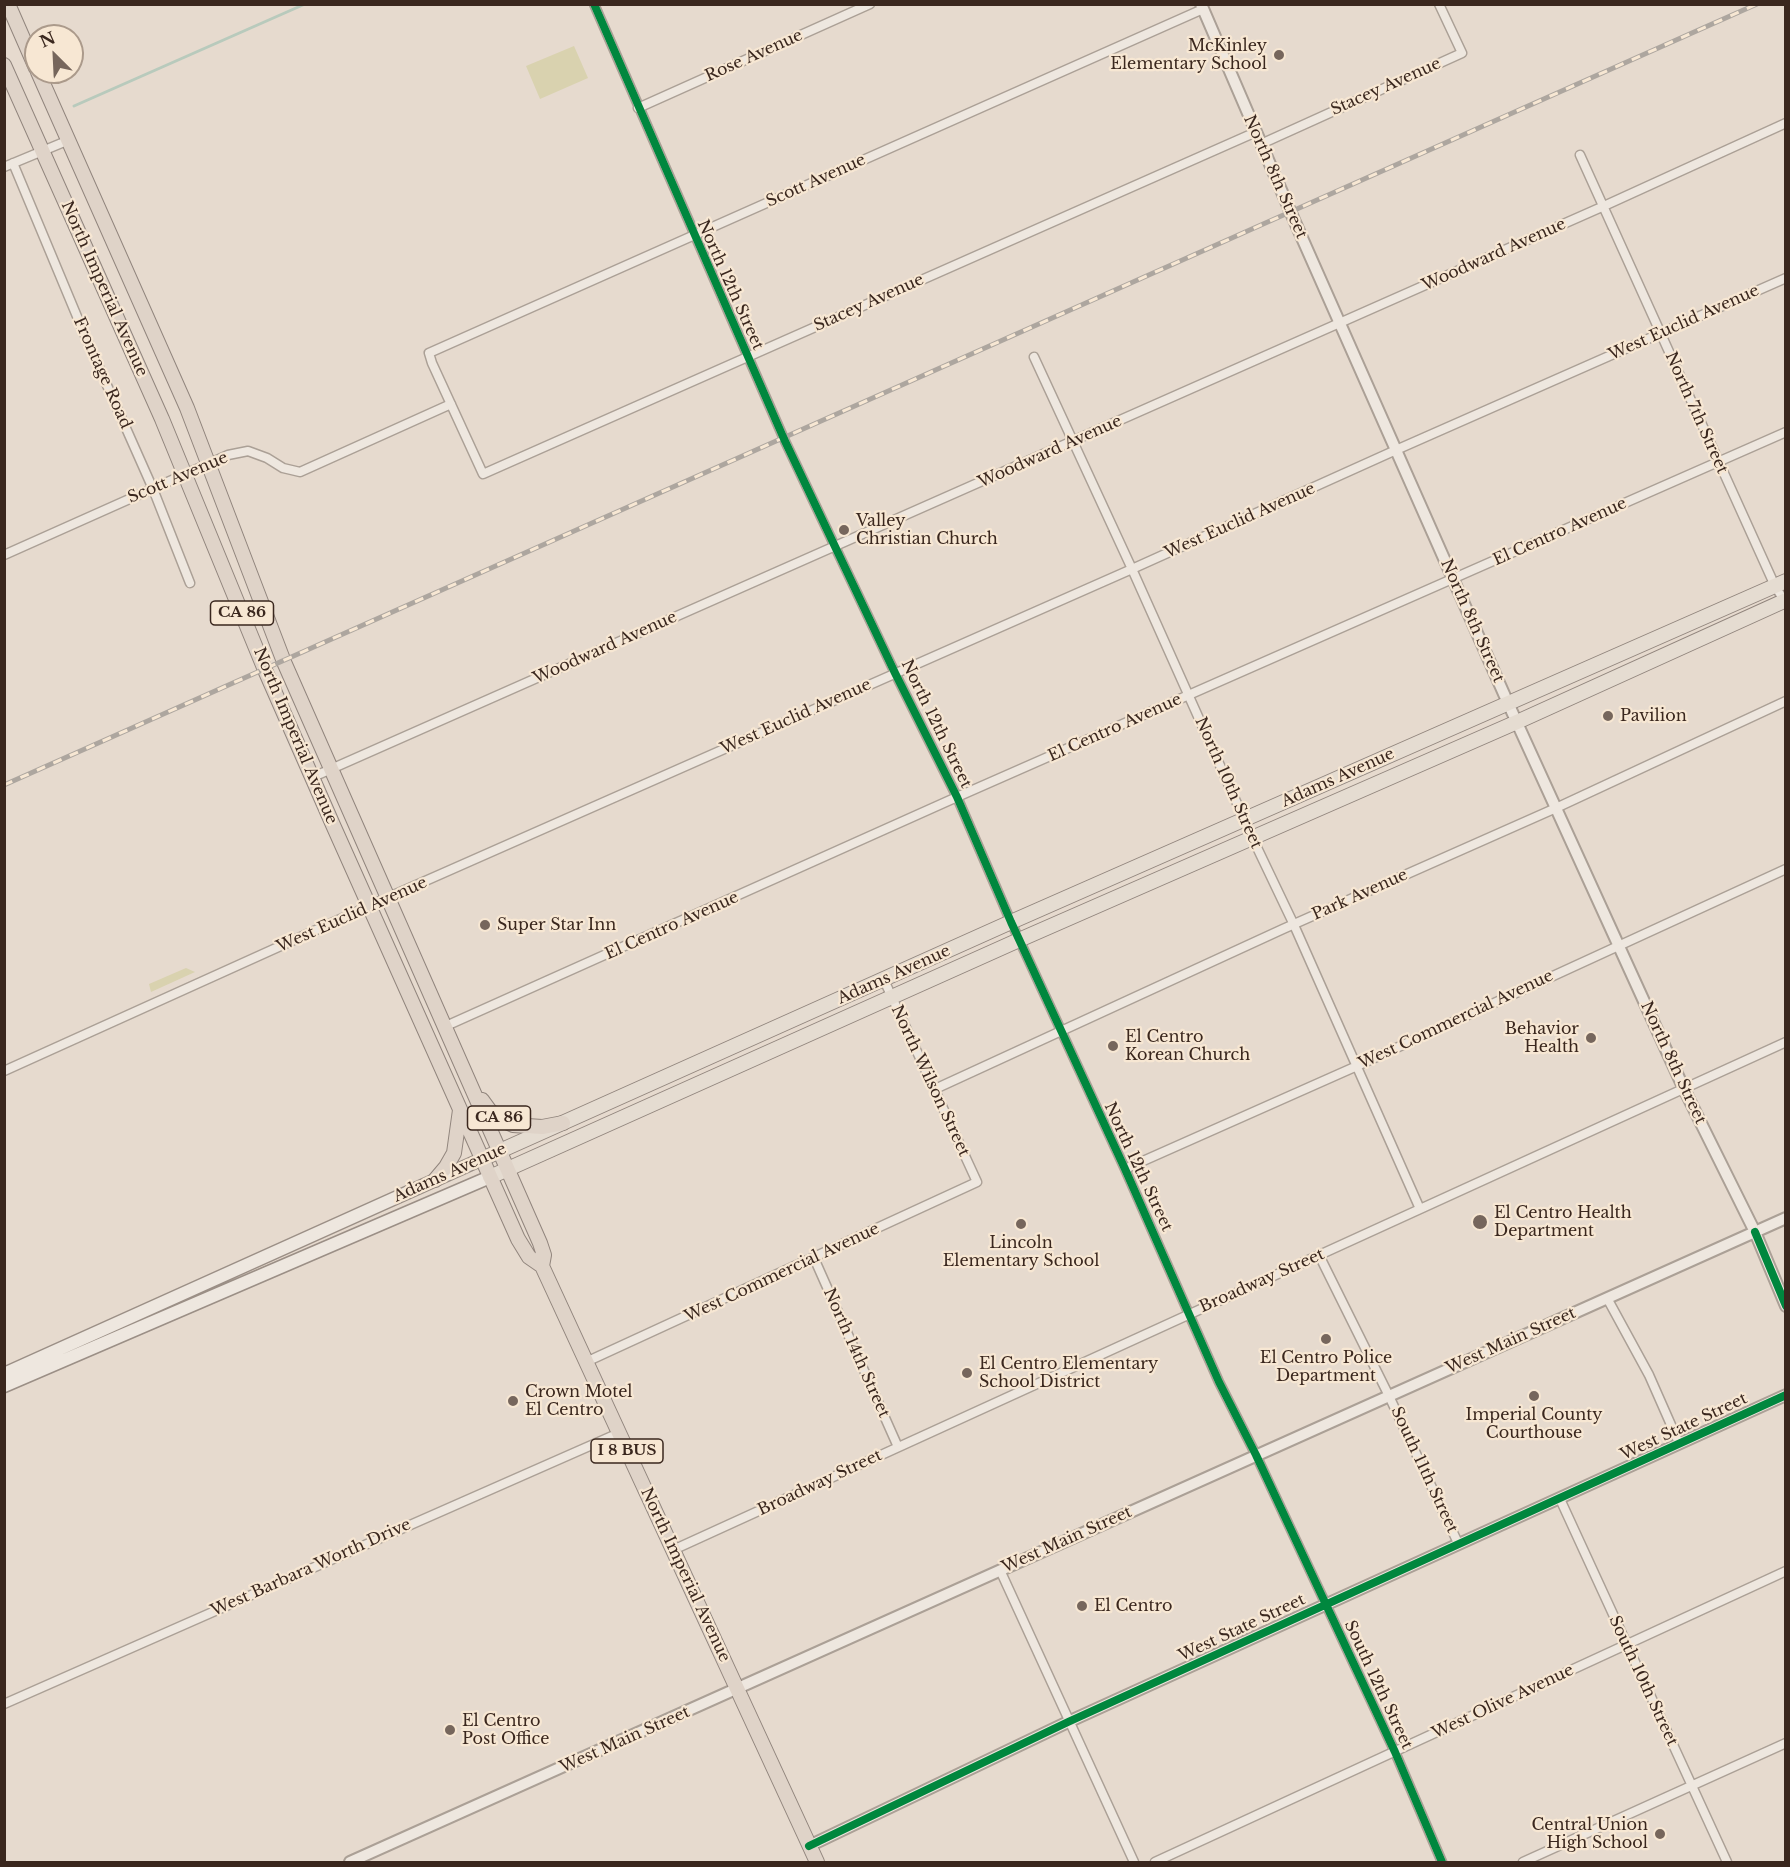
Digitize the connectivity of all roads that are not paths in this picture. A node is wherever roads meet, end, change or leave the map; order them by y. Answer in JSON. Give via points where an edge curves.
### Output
{"nodes":[{"id":1,"x":8,"y":4,"type":"edge"},
{"id":2,"x":594,"y":4,"type":"edge"},
{"id":3,"x":870,"y":4,"type":"edge"},
{"id":4,"x":1439,"y":4,"type":"edge"},
{"id":5,"x":1202,"y":7,"type":"edge"},
{"id":6,"x":24,"y":41,"type":"edge"},
{"id":7,"x":4,"y":65,"type":"edge"},
{"id":8,"x":43,"y":84,"type":"edge"},
{"id":9,"x":638,"y":108,"type":"junction"},
{"id":10,"x":1785,"y":123,"type":"edge"},
{"id":11,"x":1256,"y":132,"type":"junction"},
{"id":12,"x":69,"y":141,"type":"junction"},
{"id":13,"x":1261,"y":144,"type":"junction"},
{"id":14,"x":43,"y":151,"type":"junction"},
{"id":15,"x":1580,"y":155,"type":"dead end"},
{"id":16,"x":9,"y":165,"type":"edge"},
{"id":17,"x":1604,"y":206,"type":"junction"},
{"id":18,"x":694,"y":235,"type":"junction"},
{"id":19,"x":1785,"y":278,"type":"edge"},
{"id":20,"x":1340,"y":322,"type":"junction"},
{"id":21,"x":1660,"y":335,"type":"junction"},
{"id":22,"x":747,"y":357,"type":"junction"},
{"id":23,"x":1034,"y":357,"type":"dead end"},
{"id":24,"x":451,"y":404,"type":"junction"},
{"id":25,"x":1785,"y":432,"type":"edge"},
{"id":26,"x":1072,"y":442,"type":"junction"},
{"id":27,"x":1396,"y":450,"type":"junction"},
{"id":28,"x":1718,"y":462,"type":"junction"},
{"id":29,"x":208,"y":464,"type":"junction"},
{"id":30,"x":185,"y":474,"type":"junction"},
{"id":31,"x":153,"y":489,"type":"junction"},
{"id":32,"x":834,"y":546,"type":"junction"},
{"id":33,"x":4,"y":555,"type":"edge"},
{"id":34,"x":1132,"y":570,"type":"junction"},
{"id":35,"x":1453,"y":578,"type":"junction"},
{"id":36,"x":190,"y":583,"type":"dead end"},
{"id":37,"x":1780,"y":584,"type":"edge"},
{"id":38,"x":1785,"y":601,"type":"edge"},
{"id":39,"x":895,"y":673,"type":"junction"},
{"id":40,"x":1189,"y":696,"type":"junction"},
{"id":41,"x":1785,"y":701,"type":"edge"},
{"id":42,"x":1508,"y":703,"type":"junction"},
{"id":43,"x":1517,"y":722,"type":"junction"},
{"id":44,"x":331,"y":769,"type":"junction"},
{"id":45,"x":313,"y":777,"type":"junction"},
{"id":46,"x":957,"y":797,"type":"junction"},
{"id":47,"x":1556,"y":808,"type":"junction"},
{"id":48,"x":1245,"y":820,"type":"junction"},
{"id":49,"x":1252,"y":837,"type":"junction"},
{"id":50,"x":1785,"y":869,"type":"edge"},
{"id":51,"x":389,"y":897,"type":"junction"},
{"id":52,"x":370,"y":906,"type":"junction"},
{"id":53,"x":1011,"y":922,"type":"junction"},
{"id":54,"x":1294,"y":925,"type":"junction"},
{"id":55,"x":1019,"y":940,"type":"junction"},
{"id":56,"x":1619,"y":945,"type":"junction"},
{"id":57,"x":884,"y":980,"type":"junction"},
{"id":58,"x":892,"y":997,"type":"junction"},
{"id":59,"x":446,"y":1026,"type":"junction"},
{"id":60,"x":1061,"y":1031,"type":"junction"},
{"id":61,"x":1785,"y":1042,"type":"edge"},
{"id":62,"x":463,"y":1064,"type":"junction"},
{"id":63,"x":1357,"y":1066,"type":"junction"},
{"id":64,"x":4,"y":1071,"type":"edge"},
{"id":65,"x":935,"y":1089,"type":"junction"},
{"id":66,"x":1684,"y":1089,"type":"junction"},
{"id":67,"x":461,"y":1108,"type":"junction"},
{"id":68,"x":563,"y":1123,"type":"junction"},
{"id":69,"x":500,"y":1151,"type":"junction"},
{"id":70,"x":482,"y":1159,"type":"junction"},
{"id":71,"x":1125,"y":1169,"type":"junction"},
{"id":72,"x":508,"y":1170,"type":"junction"},
{"id":73,"x":490,"y":1177,"type":"junction"},
{"id":74,"x":435,"y":1180,"type":"junction"},
{"id":75,"x":976,"y":1182,"type":"joint"},
{"id":76,"x":1420,"y":1209,"type":"junction"},
{"id":77,"x":1785,"y":1218,"type":"edge"},
{"id":78,"x":335,"y":1225,"type":"junction"},
{"id":79,"x":1755,"y":1232,"type":"junction"},
{"id":80,"x":1319,"y":1255,"type":"junction"},
{"id":81,"x":814,"y":1258,"type":"junction"},
{"id":82,"x":542,"y":1266,"type":"junction"},
{"id":83,"x":242,"y":1267,"type":"junction"},
{"id":84,"x":266,"y":1274,"type":"junction"},
{"id":85,"x":248,"y":1281,"type":"junction"},
{"id":86,"x":1607,"y":1298,"type":"junction"},
{"id":87,"x":1785,"y":1306,"type":"edge"},
{"id":88,"x":1190,"y":1314,"type":"junction"},
{"id":89,"x":586,"y":1362,"type":"junction"},
{"id":90,"x":4,"y":1374,"type":"edge"},
{"id":91,"x":4,"y":1386,"type":"edge"},
{"id":92,"x":1785,"y":1395,"type":"edge"},
{"id":93,"x":1389,"y":1396,"type":"junction"},
{"id":94,"x":619,"y":1433,"type":"junction"},
{"id":95,"x":1679,"y":1443,"type":"junction"},
{"id":96,"x":898,"y":1447,"type":"junction"},
{"id":97,"x":1256,"y":1455,"type":"junction"},
{"id":98,"x":1560,"y":1499,"type":"junction"},
{"id":99,"x":1458,"y":1544,"type":"junction"},
{"id":100,"x":673,"y":1550,"type":"junction"},
{"id":101,"x":1000,"y":1570,"type":"junction"},
{"id":102,"x":1785,"y":1571,"type":"edge"},
{"id":103,"x":1325,"y":1605,"type":"junction"},
{"id":104,"x":1627,"y":1644,"type":"junction"},
{"id":105,"x":737,"y":1688,"type":"junction"},
{"id":106,"x":4,"y":1704,"type":"edge"},
{"id":107,"x":1068,"y":1722,"type":"junction"},
{"id":108,"x":1785,"y":1743,"type":"edge"},
{"id":109,"x":1395,"y":1752,"type":"junction"},
{"id":110,"x":1691,"y":1786,"type":"junction"},
{"id":111,"x":809,"y":1846,"type":"junction"},
{"id":112,"x":350,"y":1863,"type":"edge"},
{"id":113,"x":817,"y":1863,"type":"edge"},
{"id":114,"x":1134,"y":1863,"type":"edge"},
{"id":115,"x":1155,"y":1863,"type":"edge"},
{"id":116,"x":1442,"y":1863,"type":"edge"},
{"id":117,"x":1523,"y":1863,"type":"edge"},
{"id":118,"x":1727,"y":1863,"type":"edge"}],
"edges":[{"from":1,"to":6,"type":"highway"},
{"from":2,"to":9,"type":"street","name":"North 12th Street"},
{"from":3,"to":9,"type":"street","name":"Rose Avenue"},
{"from":4,"to":13,"type":"street","name":"Stacey Avenue","via":[[1462,53]]},
{"from":5,"to":11,"type":"street","name":"North 8th Street"},
{"from":5,"to":18,"type":"street","name":"Scott Avenue"},
{"from":7,"to":14,"type":"highway","name":"North Imperial Avenue","number":"CA 86"},
{"from":8,"to":12,"type":"highway","name":"North Imperial Avenue","number":"CA 86"},
{"from":9,"to":18,"type":"street","name":"North 12th Street"},
{"from":10,"to":17,"type":"street","name":"Woodward Avenue"},
{"from":11,"to":13,"type":"street","name":"North 8th Street"},
{"from":11,"to":22,"type":"street","name":"Stacey Avenue"},
{"from":12,"to":14,"type":"street"},
{"from":12,"to":29,"type":"highway","name":"North Imperial Avenue","number":"CA 86"},
{"from":13,"to":20,"type":"street","name":"North 8th Street"},
{"from":14,"to":16,"type":"street"},
{"from":14,"to":30,"type":"highway","name":"North Imperial Avenue","number":"CA 86"},
{"from":15,"to":17,"type":"street","name":"North 7th Street"},
{"from":16,"to":31,"type":"street","name":"Frontage Road"},
{"from":17,"to":20,"type":"street","name":"Woodward Avenue"},
{"from":17,"to":21,"type":"street","name":"North 7th Street"},
{"from":18,"to":22,"type":"street","name":"North 12th Street"},
{"from":18,"to":24,"type":"street","name":"Scott Avenue","via":[[429,353]]},
{"from":19,"to":21,"type":"street","name":"West Euclid Avenue"},
{"from":20,"to":26,"type":"street","name":"Woodward Avenue"},
{"from":20,"to":27,"type":"street","name":"North 8th Street"},
{"from":21,"to":27,"type":"street","name":"West Euclid Avenue"},
{"from":21,"to":28,"type":"street","name":"North 7th Street"},
{"from":22,"to":24,"type":"street","name":"Stacey Avenue","via":[[483,474]]},
{"from":22,"to":32,"type":"street","name":"North 12th Street"},
{"from":23,"to":26,"type":"street","name":"North 10th Street"},
{"from":24,"to":29,"type":"street","name":"Scott Avenue","via":[[300,472],[248,451]]},
{"from":25,"to":28,"type":"street","name":"El Centro Avenue"},
{"from":26,"to":32,"type":"street","name":"Woodward Avenue"},
{"from":26,"to":34,"type":"street","name":"North 10th Street"},
{"from":27,"to":34,"type":"street","name":"West Euclid Avenue"},
{"from":27,"to":35,"type":"street","name":"North 8th Street"},
{"from":28,"to":35,"type":"street","name":"El Centro Avenue"},
{"from":28,"to":37,"type":"street","name":"North 7th Street"},
{"from":29,"to":30,"type":"street","name":"Scott Avenue"},
{"from":29,"to":44,"type":"highway","name":"North Imperial Avenue","number":"CA 86","via":[[284,662]]},
{"from":30,"to":31,"type":"street","name":"Scott Avenue"},
{"from":30,"to":45,"type":"highway","name":"North Imperial Avenue","number":"CA 86"},
{"from":31,"to":33,"type":"street","name":"Scott Avenue"},
{"from":31,"to":36,"type":"street","name":"Frontage Road"},
{"from":32,"to":39,"type":"street","name":"North 12th Street"},
{"from":32,"to":44,"type":"street","name":"Woodward Avenue"},
{"from":34,"to":39,"type":"street","name":"West Euclid Avenue"},
{"from":34,"to":40,"type":"street","name":"North 10th Street"},
{"from":35,"to":40,"type":"street","name":"El Centro Avenue"},
{"from":35,"to":42,"type":"street","name":"North 8th Street"},
{"from":37,"to":38,"type":"street","name":"North 7th Street"},
{"from":37,"to":42,"type":"main road","name":"Adams Avenue"},
{"from":38,"to":43,"type":"main road","name":"Adams Avenue"},
{"from":39,"to":46,"type":"street","name":"North 12th Street"},
{"from":39,"to":51,"type":"street","name":"West Euclid Avenue"},
{"from":40,"to":46,"type":"street","name":"El Centro Avenue"},
{"from":40,"to":48,"type":"street","name":"North 10th Street"},
{"from":41,"to":47,"type":"street","name":"Park Avenue"},
{"from":42,"to":43,"type":"street","name":"North 8th Street"},
{"from":42,"to":48,"type":"main road","name":"Adams Avenue"},
{"from":43,"to":47,"type":"street","name":"North 8th Street"},
{"from":43,"to":49,"type":"main road","name":"Adams Avenue"},
{"from":44,"to":45,"type":"street","name":"Woodward Avenue"},
{"from":44,"to":51,"type":"highway","name":"North Imperial Avenue","number":"CA 86"},
{"from":45,"to":52,"type":"highway","name":"North Imperial Avenue","number":"CA 86"},
{"from":46,"to":53,"type":"street","name":"North 12th Street"},
{"from":46,"to":59,"type":"street","name":"El Centro Avenue"},
{"from":47,"to":54,"type":"street","name":"Park Avenue"},
{"from":47,"to":56,"type":"street","name":"North 8th Street"},
{"from":48,"to":49,"type":"street","name":"North 10th Street"},
{"from":48,"to":53,"type":"main road","name":"Adams Avenue"},
{"from":49,"to":54,"type":"street","name":"North 10th Street"},
{"from":49,"to":55,"type":"main road","name":"Adams Avenue"},
{"from":50,"to":56,"type":"street","name":"West Commercial Avenue"},
{"from":51,"to":52,"type":"street","name":"West Euclid Avenue"},
{"from":51,"to":59,"type":"highway","name":"North Imperial Avenue","number":"CA 86"},
{"from":52,"to":64,"type":"street","name":"West Euclid Avenue"},
{"from":52,"to":67,"type":"highway","name":"North Imperial Avenue","number":"CA 86"},
{"from":53,"to":55,"type":"street","name":"North 12th Street"},
{"from":53,"to":57,"type":"main road","name":"Adams Avenue"},
{"from":54,"to":60,"type":"street","name":"Park Avenue"},
{"from":54,"to":63,"type":"street","name":"North 10th Street"},
{"from":55,"to":58,"type":"main road","name":"Adams Avenue"},
{"from":55,"to":60,"type":"street","name":"North 12th Street"},
{"from":56,"to":63,"type":"street","name":"West Commercial Avenue"},
{"from":56,"to":66,"type":"street","name":"North 8th Street"},
{"from":57,"to":58,"type":"street","name":"North Wilson Street"},
{"from":57,"to":68,"type":"main road","name":"Adams Avenue"},
{"from":58,"to":65,"type":"street","name":"North Wilson Street"},
{"from":58,"to":72,"type":"main road","name":"Adams Avenue"},
{"from":59,"to":62,"type":"highway","name":"North Imperial Avenue","number":"CA 86"},
{"from":60,"to":65,"type":"street","name":"Park Avenue"},
{"from":60,"to":71,"type":"street","name":"North 12th Street"},
{"from":61,"to":66,"type":"street","name":"Broadway Street"},
{"from":62,"to":68,"type":"highway","number":"CA 86","via":[[490,1111],[502,1120],[526,1127]]},
{"from":62,"to":69,"type":"highway","name":"North Imperial Avenue"},
{"from":63,"to":71,"type":"street","name":"West Commercial Avenue"},
{"from":63,"to":76,"type":"street","name":"North 10th Street"},
{"from":65,"to":75,"type":"street","name":"North Wilson Street"},
{"from":66,"to":76,"type":"street","name":"Broadway Street"},
{"from":66,"to":79,"type":"street","name":"North 8th Street"},
{"from":67,"to":70,"type":"highway","name":"North Imperial Avenue","number":"CA 86"},
{"from":67,"to":74,"type":"highway","via":[[454,1153]]},
{"from":68,"to":69,"type":"main road","name":"Adams Avenue"},
{"from":69,"to":70,"type":"main road","name":"Adams Avenue"},
{"from":69,"to":72,"type":"highway","name":"North Imperial Avenue"},
{"from":70,"to":73,"type":"highway","name":"North Imperial Avenue","number":"I 8 BUS"},
{"from":70,"to":74,"type":"main road","name":"Adams Avenue"},
{"from":71,"to":88,"type":"street","name":"North 12th Street"},
{"from":72,"to":73,"type":"main road","name":"Adams Avenue"},
{"from":72,"to":82,"type":"highway","name":"North Imperial Avenue","number":"I 8 BUS","via":[[544,1255]]},
{"from":73,"to":82,"type":"highway","name":"North Imperial Avenue","number":"I 8 BUS","via":[[529,1257]]},
{"from":73,"to":84,"type":"main road","name":"Adams Avenue"},
{"from":74,"to":78,"type":"main road","name":"Adams Avenue"},
{"from":75,"to":81,"type":"street","name":"West Commercial Avenue"},
{"from":76,"to":80,"type":"street","name":"Broadway Street"},
{"from":77,"to":79,"type":"street","name":"West Main Street"},
{"from":78,"to":83,"type":"main road","name":"Adams Avenue"},
{"from":78,"to":84,"type":"main road","via":[[327,1236],[270,1265]]},
{"from":79,"to":86,"type":"street","name":"West Main Street"},
{"from":79,"to":87,"type":"street","name":"North 8th Street"},
{"from":80,"to":88,"type":"street","name":"Broadway Street"},
{"from":80,"to":93,"type":"street","name":"South 11th Street"},
{"from":81,"to":89,"type":"street","name":"West Commercial Avenue"},
{"from":81,"to":96,"type":"street","name":"North 14th Street"},
{"from":82,"to":89,"type":"highway","name":"North Imperial Avenue","number":"I 8 BUS"},
{"from":83,"to":85,"type":"main road"},
{"from":83,"to":90,"type":"main road","name":"Adams Avenue"},
{"from":84,"to":85,"type":"main road","name":"Adams Avenue"},
{"from":85,"to":91,"type":"main road","name":"Adams Avenue"},
{"from":86,"to":93,"type":"street","name":"West Main Street"},
{"from":86,"to":95,"type":"street"},
{"from":88,"to":96,"type":"street","name":"Broadway Street"},
{"from":88,"to":97,"type":"street","name":"North 12th Street"},
{"from":89,"to":94,"type":"highway","name":"North Imperial Avenue","number":"I 8 BUS"},
{"from":92,"to":95,"type":"street","name":"West State Street"},
{"from":93,"to":97,"type":"street","name":"West Main Street"},
{"from":93,"to":99,"type":"street","name":"South 11th Street"},
{"from":94,"to":100,"type":"highway","name":"North Imperial Avenue","number":"I 8 BUS"},
{"from":94,"to":106,"type":"street","name":"West Barbara Worth Drive"},
{"from":95,"to":98,"type":"street","name":"West State Street"},
{"from":96,"to":100,"type":"street","name":"Broadway Street"},
{"from":97,"to":101,"type":"street","name":"West Main Street"},
{"from":97,"to":103,"type":"street","name":"South 12th Street"},
{"from":98,"to":99,"type":"street","name":"West State Street"},
{"from":98,"to":104,"type":"street","name":"South 10th Street"},
{"from":99,"to":103,"type":"street","name":"West State Street"},
{"from":100,"to":105,"type":"highway","name":"North Imperial Avenue","number":"I 8 BUS"},
{"from":101,"to":105,"type":"street","name":"West Main Street"},
{"from":101,"to":107,"type":"street"},
{"from":102,"to":104,"type":"street","name":"West Olive Avenue"},
{"from":103,"to":107,"type":"street","name":"West State Street"},
{"from":103,"to":109,"type":"street","name":"South 12th Street"},
{"from":104,"to":109,"type":"street","name":"West Olive Avenue"},
{"from":104,"to":110,"type":"street","name":"South 10th Street"},
{"from":105,"to":111,"type":"highway","number":"I 8 BUS"},
{"from":105,"to":112,"type":"street","name":"West Main Street"},
{"from":107,"to":111,"type":"street","name":"West State Street"},
{"from":107,"to":114,"type":"street"},
{"from":108,"to":110,"type":"street"},
{"from":109,"to":115,"type":"street","name":"West Olive Avenue"},
{"from":109,"to":116,"type":"street","name":"South 12th Street"},
{"from":110,"to":117,"type":"street"},
{"from":110,"to":118,"type":"street","name":"South 10th Street"},
{"from":111,"to":113,"type":"highway","number":"I 8 BUS"}]}
